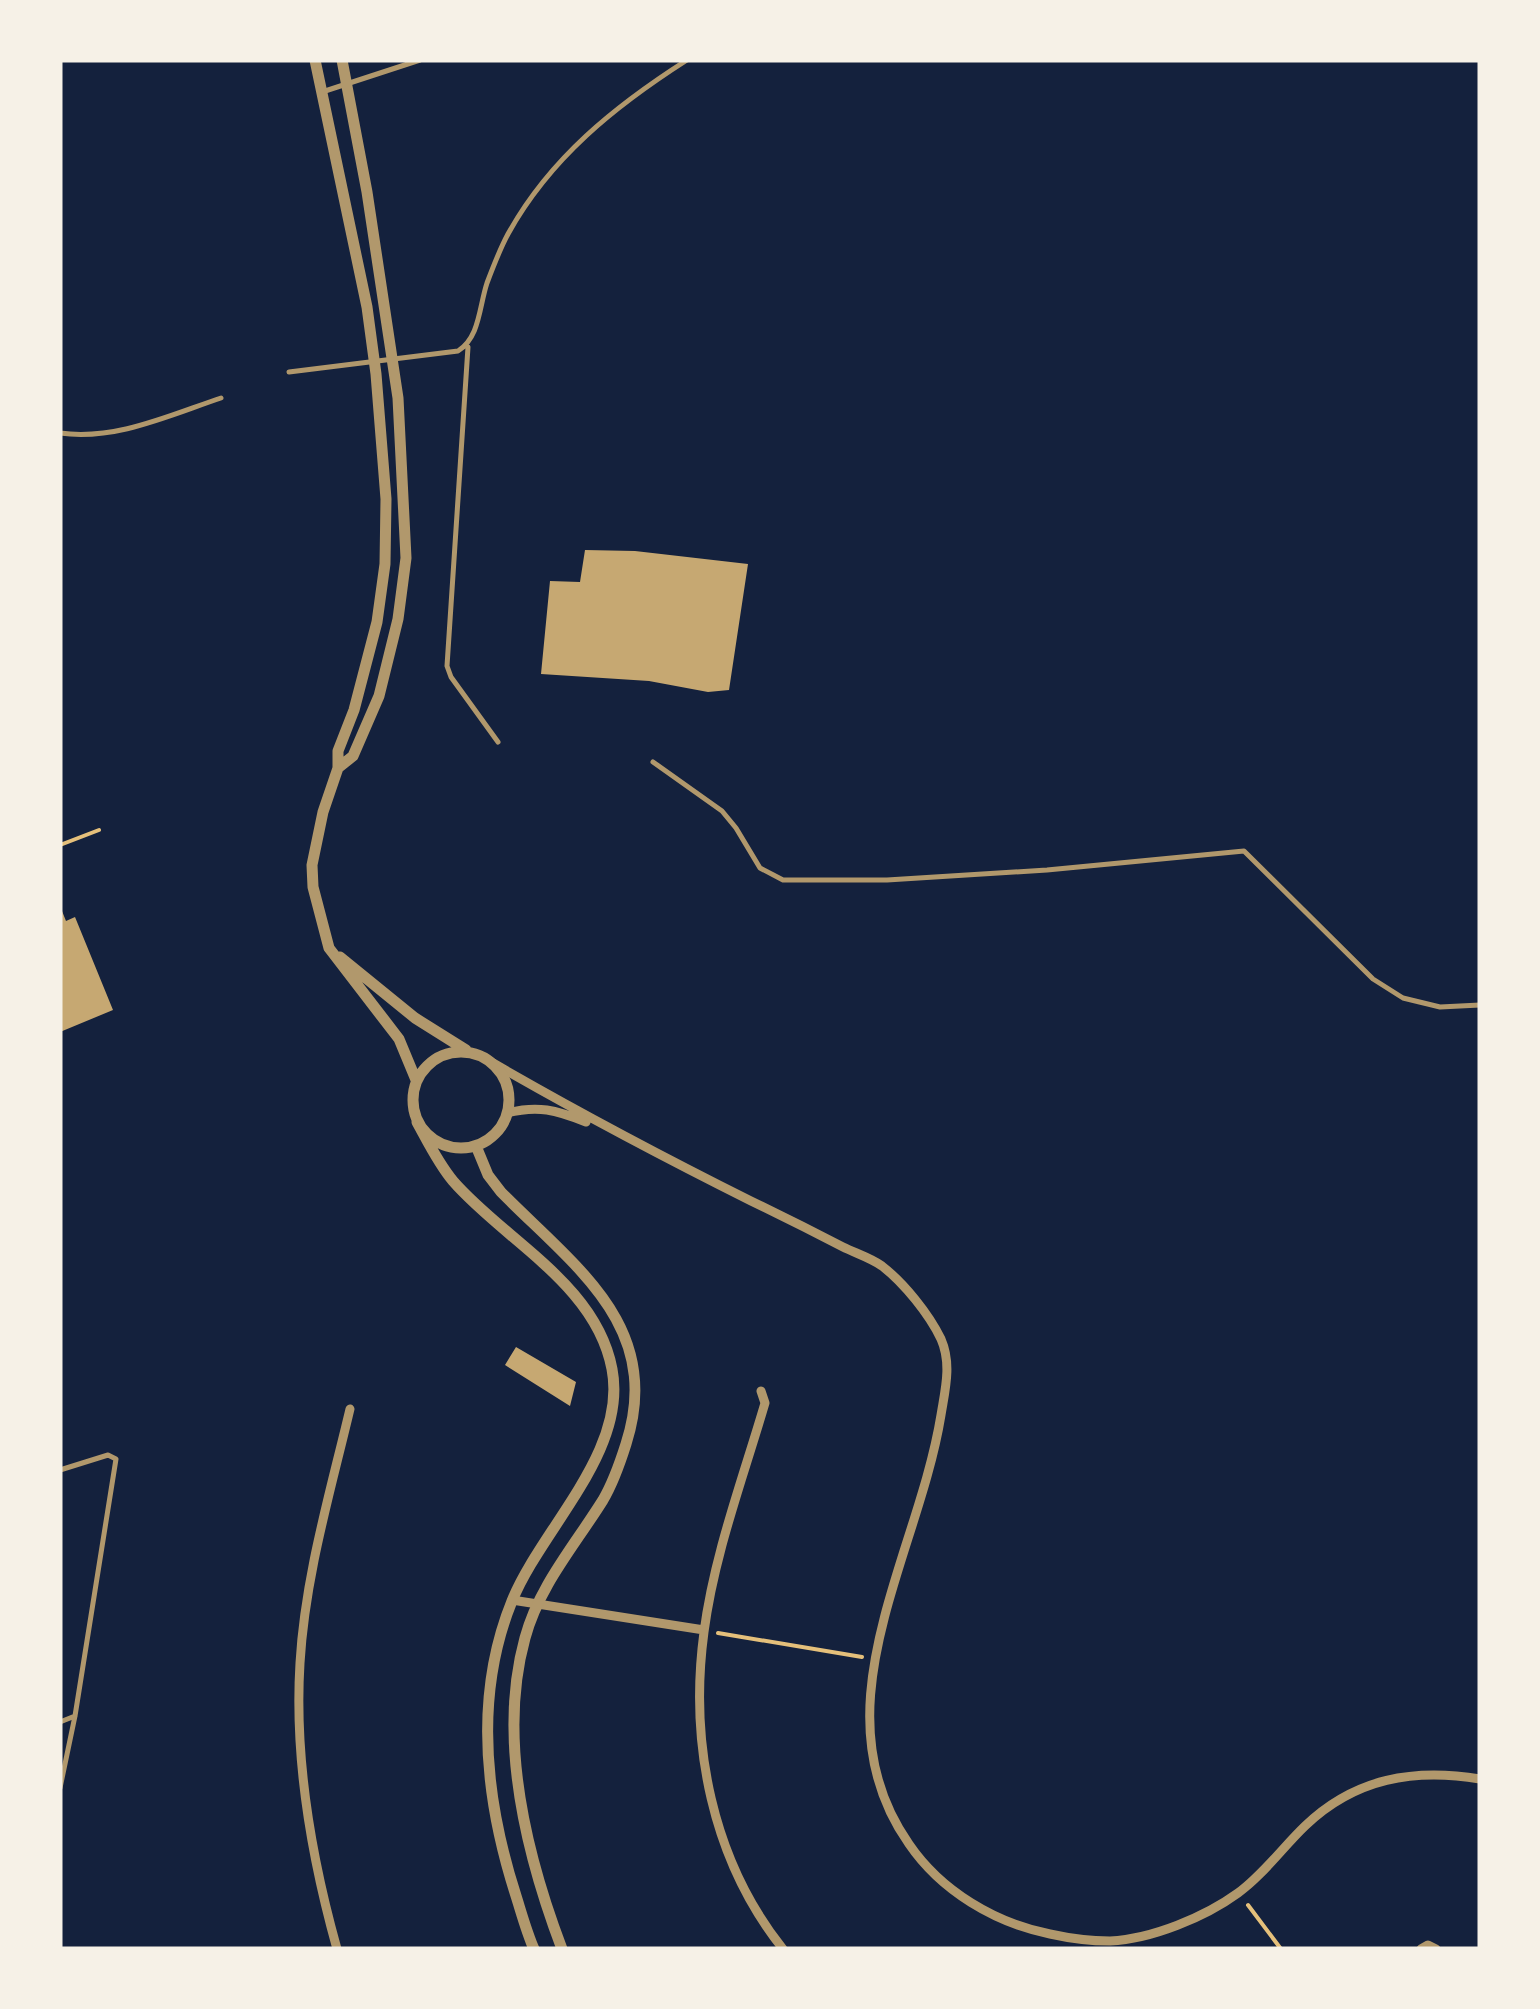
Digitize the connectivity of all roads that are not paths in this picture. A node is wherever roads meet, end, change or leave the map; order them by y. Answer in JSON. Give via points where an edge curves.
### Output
{"nodes":[{"id":1,"x":316,"y":60,"type":"edge"},
{"id":2,"x":342,"y":60,"type":"edge"},
{"id":3,"x":420,"y":60,"type":"edge"},
{"id":4,"x":686,"y":60,"type":"edge"},
{"id":5,"x":347,"y":85,"type":"junction"},
{"id":6,"x":322,"y":92,"type":"junction"},
{"id":7,"x":468,"y":344,"type":"junction"},
{"id":8,"x":289,"y":372,"type":"dead end"},
{"id":9,"x":221,"y":398,"type":"dead end"},
{"id":10,"x":60,"y":433,"type":"edge"},
{"id":11,"x":354,"y":710,"type":"junction"},
{"id":12,"x":372,"y":718,"type":"junction"},
{"id":13,"x":498,"y":742,"type":"dead end"},
{"id":14,"x":653,"y":762,"type":"dead end"},
{"id":15,"x":338,"y":768,"type":"junction"},
{"id":16,"x":329,"y":948,"type":"junction"},
{"id":17,"x":1480,"y":1005,"type":"edge"},
{"id":18,"x":470,"y":1052,"type":"junction"},
{"id":19,"x":493,"y":1063,"type":"junction"},
{"id":20,"x":416,"y":1080,"type":"junction"},
{"id":21,"x":507,"y":1113,"type":"junction"},
{"id":22,"x":417,"y":1122,"type":"junction"},
{"id":23,"x":620,"y":1135,"type":"junction"},
{"id":24,"x":476,"y":1146,"type":"junction"},
{"id":25,"x":761,"y":1391,"type":"dead end"},
{"id":26,"x":350,"y":1409,"type":"dead end"},
{"id":27,"x":60,"y":1470,"type":"edge"},
{"id":28,"x":512,"y":1600,"type":"junction"},
{"id":29,"x":536,"y":1606,"type":"junction"},
{"id":30,"x":704,"y":1630,"type":"junction"},
{"id":31,"x":75,"y":1716,"type":"junction"},
{"id":32,"x":60,"y":1722,"type":"edge"},
{"id":33,"x":1480,"y":1779,"type":"edge"},
{"id":34,"x":60,"y":1788,"type":"edge"},
{"id":35,"x":337,"y":1949,"type":"edge"},
{"id":36,"x":534,"y":1949,"type":"edge"},
{"id":37,"x":562,"y":1949,"type":"edge"},
{"id":38,"x":783,"y":1949,"type":"edge"}],
"edges":[{"from":1,"to":6,"type":"street"},
{"from":2,"to":5,"type":"street"},
{"from":3,"to":5,"type":"lane"},
{"from":4,"to":7,"type":"lane","via":[[581,137],[536,190],[508,235]]},
{"from":5,"to":6,"type":"lane"},
{"from":5,"to":12,"type":"street","via":[[398,398],[406,517],[398,619]]},
{"from":6,"to":11,"type":"street","via":[[367,307],[386,499],[377,622]]},
{"from":7,"to":8,"type":"lane","via":[[458,351]]},
{"from":7,"to":13,"type":"lane","via":[[446,654],[451,678]]},
{"from":9,"to":10,"type":"lane","via":[[118,432]]},
{"from":11,"to":12,"type":"lane"},
{"from":11,"to":15,"type":"street"},
{"from":12,"to":15,"type":"street"},
{"from":14,"to":17,"type":"lane","via":[[722,812],[760,868],[784,880],[1030,872],[1244,851],[1373,979],[1403,998],[1440,1007]]},
{"from":15,"to":16,"type":"street","via":[[312,864]]},
{"from":16,"to":18,"type":"street","via":[[415,1018]]},
{"from":16,"to":20,"type":"street","via":[[399,1040]]},
{"from":18,"to":19,"type":"street"},
{"from":18,"to":20,"type":"street","via":[[438,1057]]},
{"from":19,"to":21,"type":"street","via":[[507,1086]]},
{"from":19,"to":23,"type":"street"},
{"from":20,"to":22,"type":"street"},
{"from":21,"to":23,"type":"street","via":[[550,1108]]},
{"from":21,"to":24,"type":"street","via":[[501,1128]]},
{"from":22,"to":24,"type":"street","via":[[442,1145]]},
{"from":22,"to":28,"type":"street","via":[[455,1184],[580,1303],[612,1369],[608,1428],[591,1470]]},
{"from":23,"to":33,"type":"street","via":[[881,1265],[941,1340],[948,1374],[938,1435],[873,1659],[868,1742],[880,1795],[922,1864],[948,1888],[983,1910],[1048,1934],[1111,1941],[1158,1931],[1239,1893],[1308,1823],[1359,1789],[1402,1775]]},
{"from":24,"to":29,"type":"street","via":[[501,1192],[599,1291],[620,1322],[638,1388],[619,1467]]},
{"from":25,"to":30,"type":"street","via":[[765,1403]]},
{"from":26,"to":35,"type":"street","via":[[311,1578],[300,1664],[304,1793]]},
{"from":27,"to":31,"type":"lane","via":[[114,1457]]},
{"from":28,"to":29,"type":"street"},
{"from":28,"to":36,"type":"street","via":[[491,1678],[490,1777],[508,1872]]},
{"from":29,"to":30,"type":"street"},
{"from":29,"to":37,"type":"street","via":[[524,1640],[515,1748],[536,1882]]},
{"from":30,"to":38,"type":"street","via":[[701,1745],[714,1817],[738,1882]]},
{"from":31,"to":32,"type":"lane"},
{"from":31,"to":34,"type":"lane"}]}
